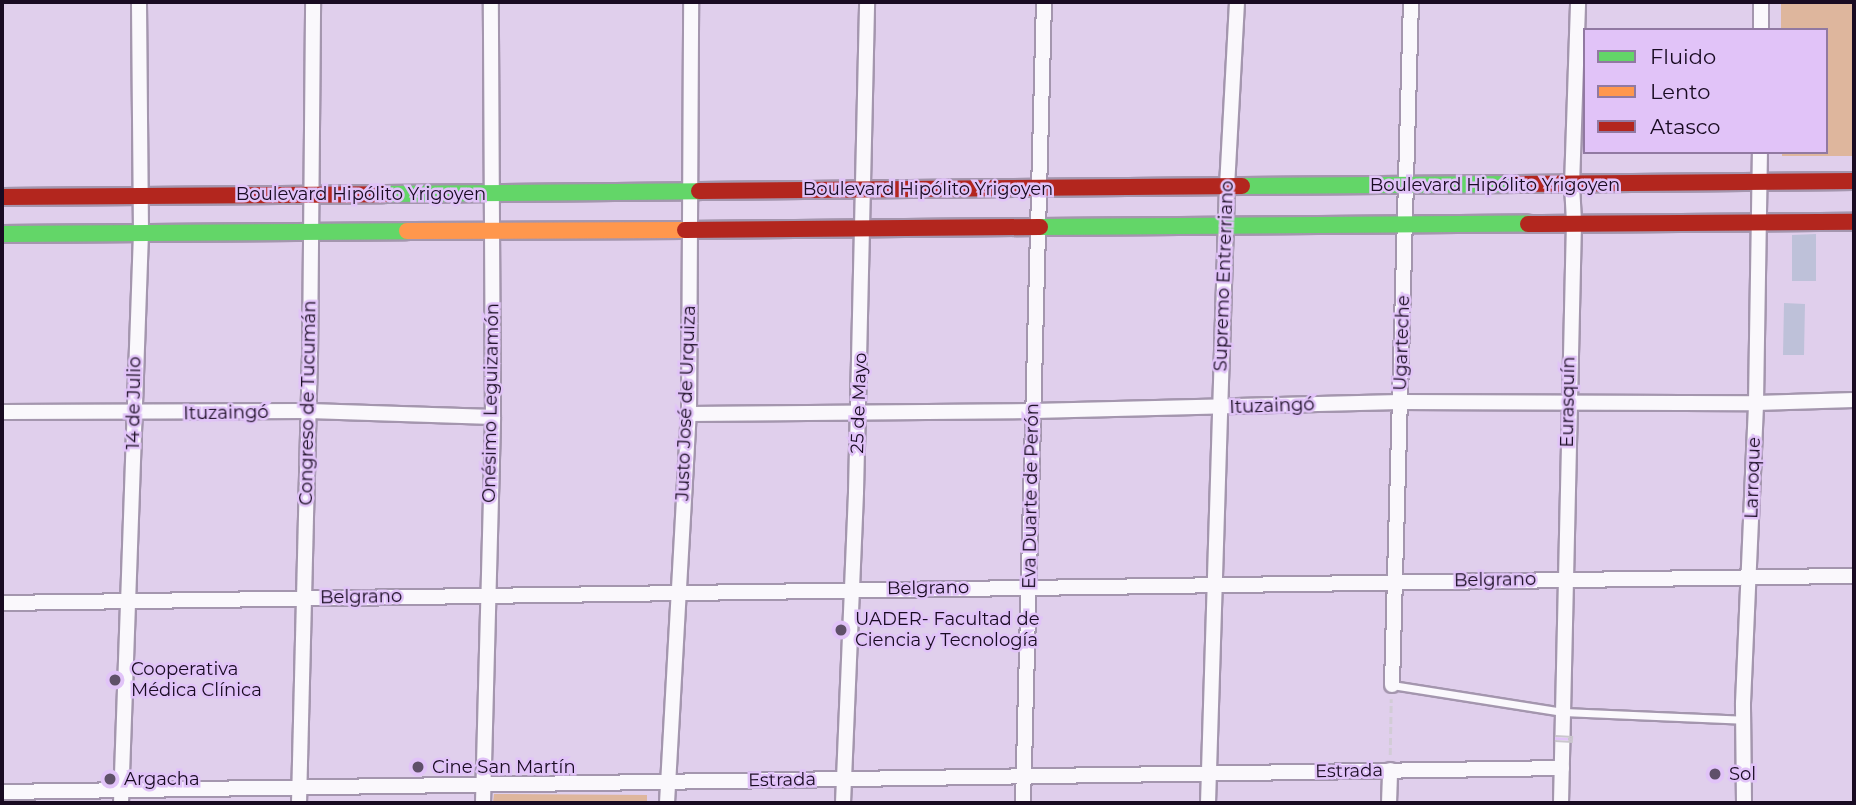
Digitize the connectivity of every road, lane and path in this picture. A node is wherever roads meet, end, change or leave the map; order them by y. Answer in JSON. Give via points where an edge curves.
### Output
{"nodes":[{"id":1,"x":139,"y":2,"type":"edge"},
{"id":2,"x":313,"y":2,"type":"edge"},
{"id":3,"x":491,"y":2,"type":"edge"},
{"id":4,"x":691,"y":2,"type":"edge"},
{"id":5,"x":867,"y":2,"type":"edge"},
{"id":6,"x":1044,"y":2,"type":"edge"},
{"id":7,"x":1237,"y":2,"type":"edge"},
{"id":8,"x":1410,"y":2,"type":"edge"},
{"id":9,"x":1578,"y":2,"type":"edge"},
{"id":10,"x":1761,"y":2,"type":"edge"},
{"id":11,"x":1761,"y":28,"type":"edge"},
{"id":12,"x":1760,"y":154,"type":"edge"},
{"id":13,"x":1760,"y":181,"type":"junction"},
{"id":14,"x":1854,"y":181,"type":"edge"},
{"id":15,"x":1407,"y":186,"type":"junction"},
{"id":16,"x":1572,"y":186,"type":"junction"},
{"id":17,"x":1227,"y":187,"type":"junction"},
{"id":18,"x":691,"y":189,"type":"junction"},
{"id":19,"x":1039,"y":189,"type":"junction"},
{"id":20,"x":865,"y":190,"type":"junction"},
{"id":21,"x":492,"y":193,"type":"junction"},
{"id":22,"x":311,"y":195,"type":"junction"},
{"id":23,"x":141,"y":196,"type":"junction"},
{"id":24,"x":2,"y":197,"type":"edge"},
{"id":25,"x":1574,"y":222,"type":"junction"},
{"id":26,"x":1854,"y":222,"type":"edge"},
{"id":27,"x":1406,"y":224,"type":"junction"},
{"id":28,"x":1758,"y":224,"type":"junction"},
{"id":29,"x":1038,"y":226,"type":"junction"},
{"id":30,"x":1227,"y":226,"type":"junction"},
{"id":31,"x":492,"y":230,"type":"junction"},
{"id":32,"x":864,"y":230,"type":"junction"},
{"id":33,"x":311,"y":232,"type":"junction"},
{"id":34,"x":691,"y":232,"type":"junction"},
{"id":35,"x":141,"y":233,"type":"junction"},
{"id":36,"x":2,"y":234,"type":"edge"},
{"id":37,"x":1854,"y":400,"type":"edge"},
{"id":38,"x":1568,"y":401,"type":"junction"},
{"id":39,"x":1400,"y":402,"type":"junction"},
{"id":40,"x":1756,"y":403,"type":"junction"},
{"id":41,"x":1220,"y":407,"type":"junction"},
{"id":42,"x":309,"y":411,"type":"junction"},
{"id":43,"x":1033,"y":411,"type":"junction"},
{"id":44,"x":2,"y":412,"type":"edge"},
{"id":45,"x":859,"y":413,"type":"junction"},
{"id":46,"x":134,"y":414,"type":"junction"},
{"id":47,"x":689,"y":414,"type":"junction"},
{"id":48,"x":493,"y":418,"type":"junction"},
{"id":49,"x":1854,"y":576,"type":"edge"},
{"id":50,"x":1565,"y":578,"type":"junction"},
{"id":51,"x":1750,"y":579,"type":"junction"},
{"id":52,"x":1394,"y":582,"type":"junction"},
{"id":53,"x":1213,"y":583,"type":"junction"},
{"id":54,"x":1029,"y":585,"type":"junction"},
{"id":55,"x":853,"y":589,"type":"junction"},
{"id":56,"x":677,"y":593,"type":"junction"},
{"id":57,"x":488,"y":596,"type":"junction"},
{"id":58,"x":304,"y":598,"type":"junction"},
{"id":59,"x":128,"y":602,"type":"junction"},
{"id":60,"x":2,"y":603,"type":"edge"},
{"id":61,"x":1392,"y":685,"type":"junction"},
{"id":62,"x":1563,"y":712,"type":"junction"},
{"id":63,"x":1743,"y":720,"type":"junction"},
{"id":64,"x":1562,"y":768,"type":"junction"},
{"id":65,"x":1390,"y":770,"type":"junction"},
{"id":66,"x":1209,"y":773,"type":"junction"},
{"id":67,"x":1024,"y":776,"type":"junction"},
{"id":68,"x":844,"y":779,"type":"junction"},
{"id":69,"x":668,"y":782,"type":"junction"},
{"id":70,"x":483,"y":784,"type":"junction"},
{"id":71,"x":300,"y":787,"type":"junction"},
{"id":72,"x":2,"y":792,"type":"edge"},
{"id":73,"x":122,"y":797,"type":"edge"},
{"id":74,"x":299,"y":803,"type":"edge"},
{"id":75,"x":483,"y":803,"type":"edge"},
{"id":76,"x":667,"y":803,"type":"edge"},
{"id":77,"x":843,"y":803,"type":"edge"},
{"id":78,"x":1023,"y":803,"type":"edge"},
{"id":79,"x":1208,"y":803,"type":"edge"},
{"id":80,"x":1389,"y":803,"type":"edge"},
{"id":81,"x":1561,"y":803,"type":"edge"},
{"id":82,"x":1744,"y":803,"type":"edge"}],
"edges":[{"from":1,"to":23,"type":"street","name":"14 de Julio"},
{"from":2,"to":22,"type":"street","name":"Congreso de Tucumán"},
{"from":3,"to":21,"type":"street","name":"Onésimo Leguizamón"},
{"from":4,"to":18,"type":"street","name":"Justo José de Urquiza"},
{"from":5,"to":20,"type":"street","name":"25 de Mayo"},
{"from":6,"to":19,"type":"street","name":"Eva Duarte de Perón"},
{"from":7,"to":17,"type":"street","name":"Supremo Entrerriano"},
{"from":8,"to":15,"type":"street","name":"Ugarteche"},
{"from":9,"to":16,"type":"street","name":"Eurasquín"},
{"from":10,"to":11,"type":"street"},
{"from":12,"to":13,"type":"street","name":"Larroque"},
{"from":13,"to":14,"type":"main road","name":"Boulevard Hipólito Yrigoyen"},
{"from":13,"to":16,"type":"main road","name":"Boulevard Hipólito Yrigoyen"},
{"from":13,"to":28,"type":"street","name":"Larroque"},
{"from":15,"to":16,"type":"main road","name":"Boulevard Hipólito Yrigoyen"},
{"from":15,"to":17,"type":"main road","name":"Boulevard Hipólito Yrigoyen"},
{"from":15,"to":27,"type":"street","name":"Ugarteche"},
{"from":16,"to":25,"type":"street","name":"Eurasquín"},
{"from":17,"to":19,"type":"main road","name":"Boulevard Hipólito Yrigoyen"},
{"from":17,"to":30,"type":"street","name":"Supremo Entrerriano"},
{"from":18,"to":20,"type":"main road","name":"Boulevard Hipólito Yrigoyen"},
{"from":18,"to":21,"type":"main road","name":"Boulevard Hipólito Yrigoyen"},
{"from":18,"to":34,"type":"street","name":"Justo José de Urquiza"},
{"from":19,"to":20,"type":"main road","name":"Boulevard Hipólito Yrigoyen"},
{"from":19,"to":29,"type":"street","name":"Eva Duarte de Perón"},
{"from":20,"to":32,"type":"street","name":"25 de Mayo"},
{"from":21,"to":22,"type":"main road","name":"Boulevard Hipólito Yrigoyen"},
{"from":21,"to":31,"type":"street","name":"Onésimo Leguizamón"},
{"from":22,"to":23,"type":"main road","name":"Boulevard Hipólito Yrigoyen"},
{"from":22,"to":33,"type":"street","name":"Congreso de Tucumán"},
{"from":23,"to":24,"type":"main road","name":"Boulevard Hipólito Yrigoyen"},
{"from":23,"to":35,"type":"street","name":"14 de Julio"},
{"from":25,"to":27,"type":"main road","name":"Boulevard Hipólito Yrigoyen"},
{"from":25,"to":28,"type":"main road","name":"Boulevard Hipólito Yrigoyen"},
{"from":25,"to":38,"type":"street","name":"Eurasquín"},
{"from":26,"to":28,"type":"main road","name":"Boulevard Hipólito Yrigoyen"},
{"from":27,"to":30,"type":"main road","name":"Boulevard Hipólito Yrigoyen"},
{"from":27,"to":39,"type":"street","name":"Ugarteche"},
{"from":28,"to":40,"type":"street","name":"Larroque"},
{"from":29,"to":30,"type":"main road","name":"Boulevard Hipólito Yrigoyen"},
{"from":29,"to":32,"type":"main road","name":"Boulevard Hipólito Yrigoyen"},
{"from":29,"to":43,"type":"street","name":"Eva Duarte de Perón"},
{"from":30,"to":41,"type":"street","name":"Supremo Entrerriano"},
{"from":31,"to":33,"type":"main road","name":"Boulevard Hipólito Yrigoyen"},
{"from":31,"to":34,"type":"main road","name":"Boulevard Hipólito Yrigoyen"},
{"from":31,"to":48,"type":"street","name":"Onésimo Leguizamón"},
{"from":32,"to":34,"type":"main road","name":"Boulevard Hipólito Yrigoyen"},
{"from":32,"to":45,"type":"street","name":"25 de Mayo"},
{"from":33,"to":35,"type":"main road","name":"Boulevard Hipólito Yrigoyen"},
{"from":33,"to":42,"type":"street","name":"Congreso de Tucumán"},
{"from":34,"to":47,"type":"street","name":"Justo José de Urquiza"},
{"from":35,"to":36,"type":"main road","name":"Boulevard Hipólito Yrigoyen"},
{"from":35,"to":46,"type":"street","name":"14 de Julio"},
{"from":37,"to":40,"type":"street","name":"Ituzaingó"},
{"from":38,"to":39,"type":"street","name":"Ituzaingó"},
{"from":38,"to":40,"type":"street","name":"Ituzaingó"},
{"from":38,"to":50,"type":"street","name":"Eurasquín"},
{"from":39,"to":41,"type":"street","name":"Ituzaingó"},
{"from":39,"to":52,"type":"street","name":"Ugarteche"},
{"from":40,"to":51,"type":"street","name":"Larroque"},
{"from":41,"to":43,"type":"street","name":"Ituzaingó"},
{"from":41,"to":53,"type":"street","name":"Supremo Entrerriano"},
{"from":42,"to":46,"type":"street","name":"Ituzaingó"},
{"from":42,"to":48,"type":"street","name":"Ituzaingó"},
{"from":42,"to":58,"type":"street","name":"Congreso de Tucumán"},
{"from":43,"to":45,"type":"street","name":"Ituzaingó"},
{"from":43,"to":54,"type":"street","name":"Eva Duarte de Perón"},
{"from":44,"to":46,"type":"street","name":"Ituzaingó"},
{"from":45,"to":47,"type":"street","name":"Ituzaingó"},
{"from":45,"to":55,"type":"street","name":"25 de Mayo"},
{"from":46,"to":59,"type":"street","name":"14 de Julio"},
{"from":47,"to":56,"type":"street","name":"Justo José de Urquiza"},
{"from":48,"to":57,"type":"street","name":"Onésimo Leguizamón"},
{"from":49,"to":51,"type":"street","name":"Belgrano"},
{"from":50,"to":51,"type":"street","name":"Belgrano"},
{"from":50,"to":52,"type":"street","name":"Belgrano"},
{"from":50,"to":62,"type":"street","name":"Eurasquín"},
{"from":51,"to":63,"type":"street","name":"Larroque"},
{"from":52,"to":53,"type":"street","name":"Belgrano"},
{"from":52,"to":61,"type":"street","name":"Ugarteche"},
{"from":53,"to":54,"type":"street","name":"Belgrano"},
{"from":53,"to":66,"type":"street","name":"Supremo Entrerriano"},
{"from":54,"to":55,"type":"street","name":"Belgrano"},
{"from":54,"to":67,"type":"street","name":"Eva Duarte de Perón"},
{"from":55,"to":56,"type":"street","name":"Belgrano"},
{"from":55,"to":68,"type":"street","name":"25 de Mayo"},
{"from":56,"to":57,"type":"street","name":"Belgrano"},
{"from":56,"to":69,"type":"street","name":"Justo José de Urquiza"},
{"from":57,"to":58,"type":"street","name":"Belgrano"},
{"from":57,"to":70,"type":"street","name":"Onésimo Leguizamón"},
{"from":58,"to":59,"type":"street","name":"Belgrano"},
{"from":58,"to":71,"type":"street","name":"Congreso de Tucumán"},
{"from":59,"to":60,"type":"street","name":"Belgrano"},
{"from":59,"to":73,"type":"street","name":"14 de Julio"},
{"from":61,"to":62,"type":"lane"},
{"from":61,"to":65,"type":"path"},
{"from":62,"to":63,"type":"lane"},
{"from":62,"to":64,"type":"street","name":"Eurasquín"},
{"from":63,"to":82,"type":"street","name":"Larroque"},
{"from":64,"to":65,"type":"street","name":"Estrada"},
{"from":64,"to":81,"type":"street","name":"Eurasquín"},
{"from":65,"to":66,"type":"street","name":"Estrada"},
{"from":65,"to":80,"type":"street"},
{"from":66,"to":67,"type":"street","name":"Estrada"},
{"from":66,"to":79,"type":"street","name":"Supremo Entrerriano"},
{"from":67,"to":68,"type":"street","name":"Estrada"},
{"from":67,"to":78,"type":"street","name":"Eva Duarte de Perón"},
{"from":68,"to":69,"type":"street","name":"Estrada"},
{"from":68,"to":77,"type":"street","name":"25 de Mayo"},
{"from":69,"to":70,"type":"street","name":"Estrada"},
{"from":69,"to":76,"type":"street","name":"Justo José de Urquiza"},
{"from":70,"to":71,"type":"street","name":"Estrada"},
{"from":70,"to":75,"type":"street","name":"Onésimo Leguizamón"},
{"from":71,"to":73,"type":"street","name":"Estrada"},
{"from":71,"to":74,"type":"street","name":"Congreso de Tucumán"},
{"from":72,"to":73,"type":"street","name":"Estrada"}]}
